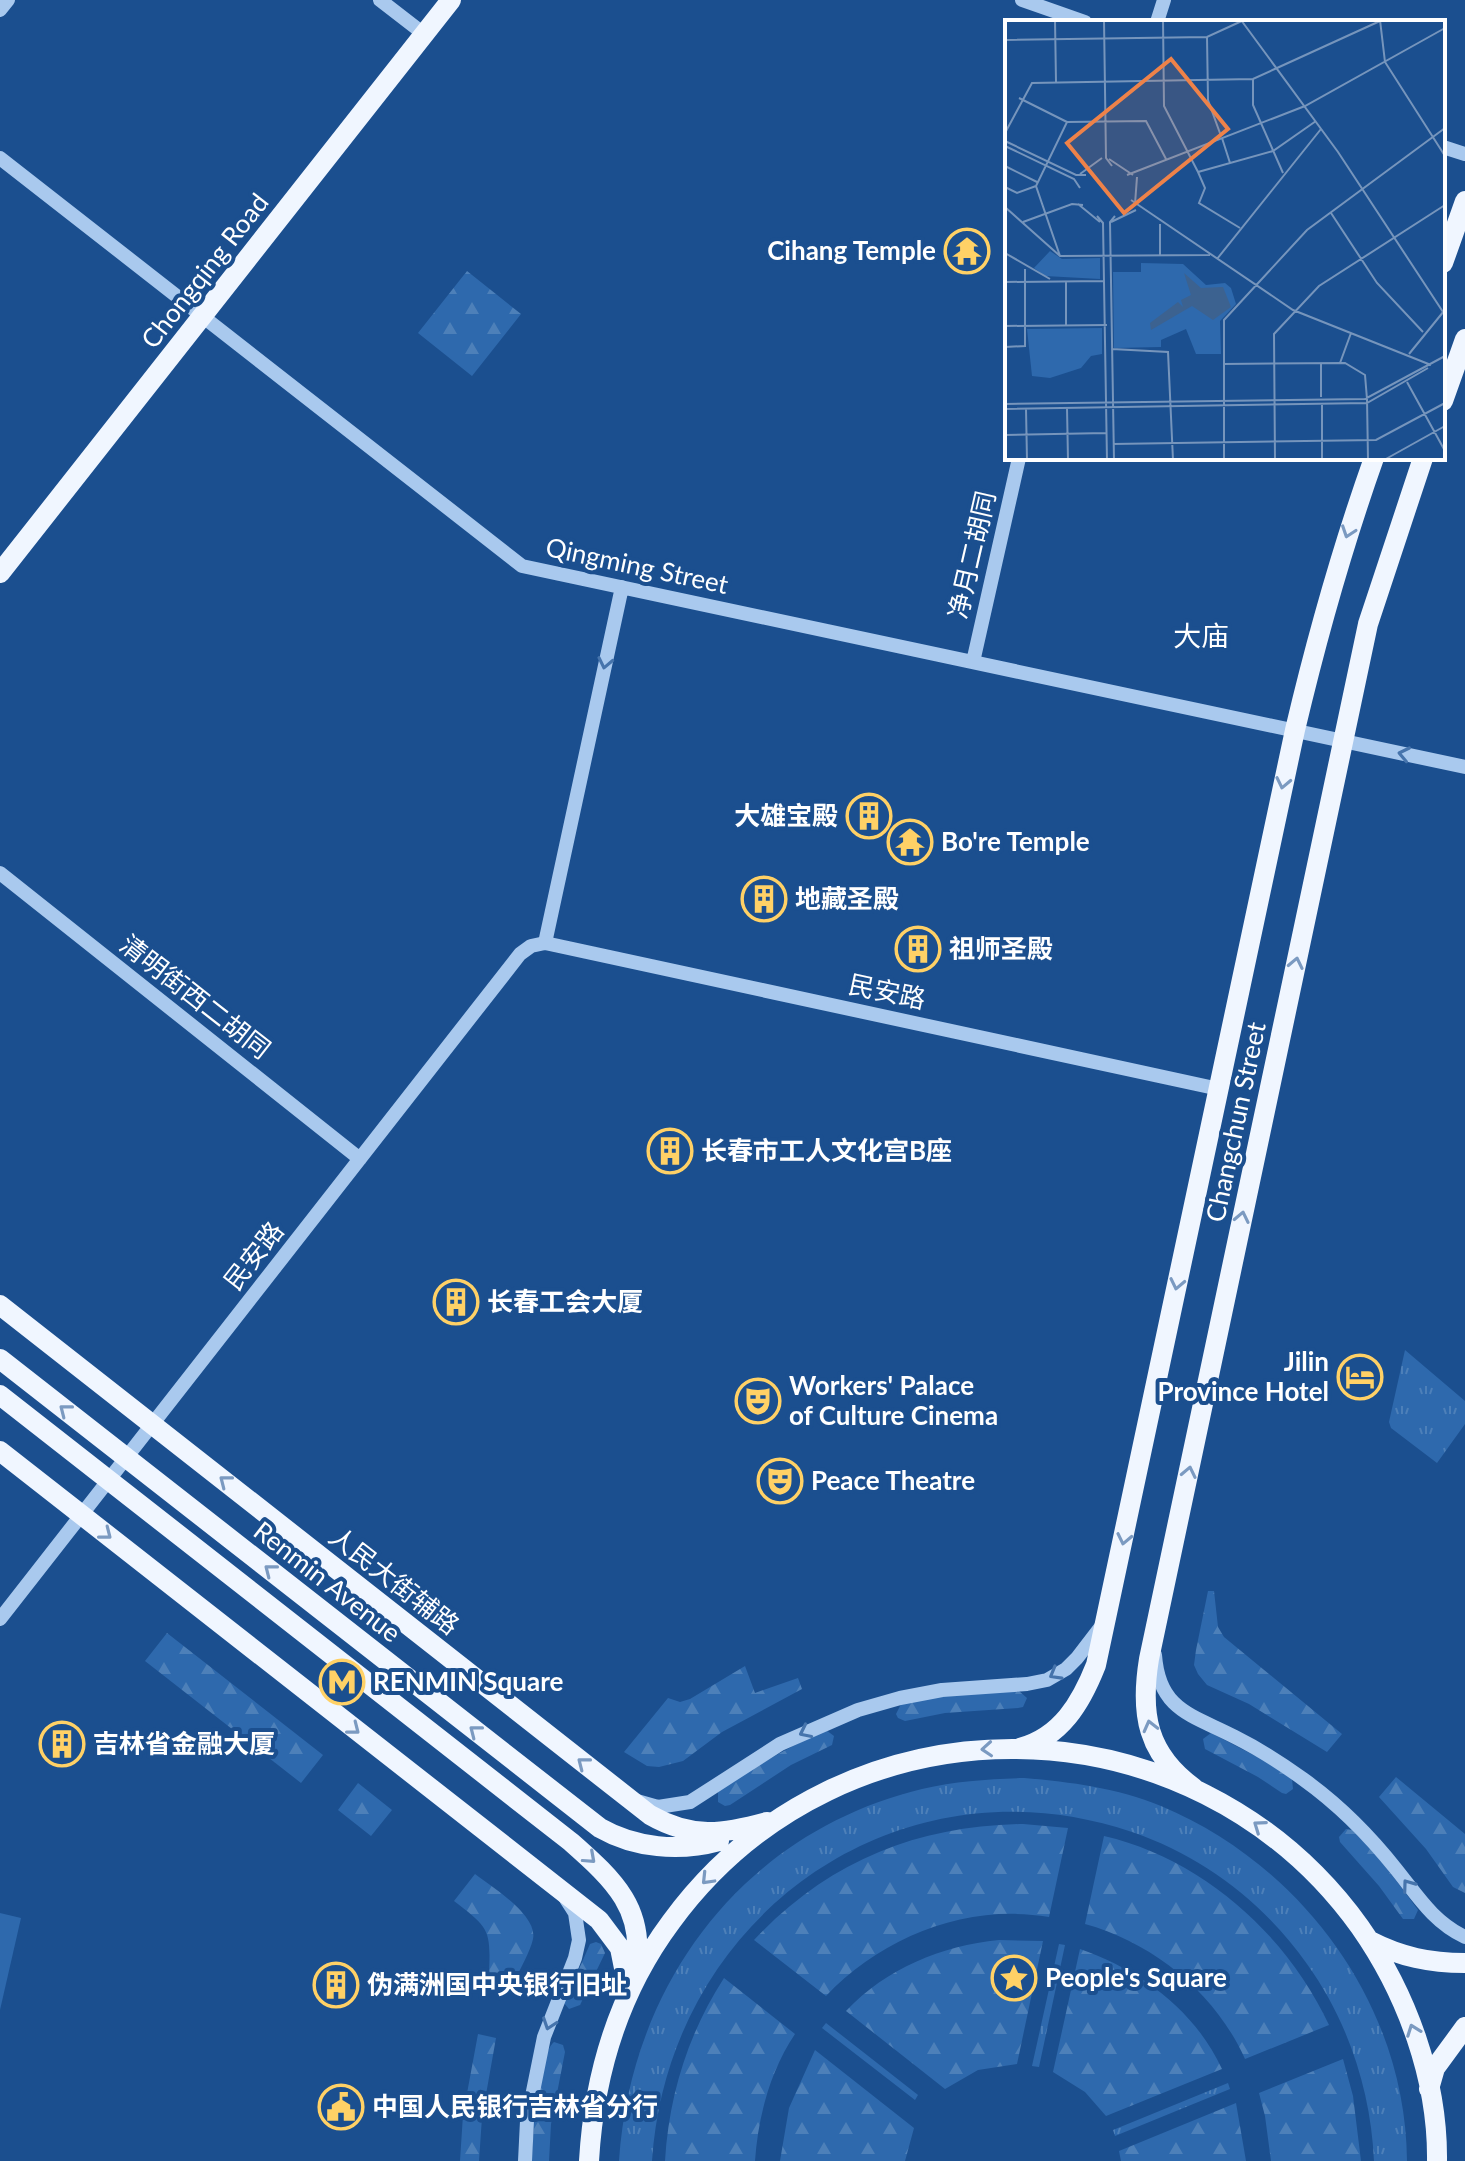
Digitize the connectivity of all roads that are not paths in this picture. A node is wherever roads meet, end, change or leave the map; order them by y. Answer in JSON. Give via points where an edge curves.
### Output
{"nodes":[{"id":1,"x":8,"y":0,"type":"edge"},
{"id":2,"x":380,"y":0,"type":"edge"},
{"id":3,"x":451,"y":0,"type":"edge"},
{"id":4,"x":1022,"y":0,"type":"edge"},
{"id":5,"x":1164,"y":0,"type":"edge"},
{"id":6,"x":0,"y":10,"type":"edge"},
{"id":7,"x":1079,"y":20,"type":"edge"},
{"id":8,"x":1158,"y":20,"type":"edge"},
{"id":9,"x":424,"y":34,"type":"junction"},
{"id":10,"x":1445,"y":148,"type":"edge"},
{"id":11,"x":1465,"y":154,"type":"edge"},
{"id":12,"x":0,"y":158,"type":"edge"},
{"id":13,"x":1465,"y":201,"type":"edge"},
{"id":14,"x":1445,"y":257,"type":"edge"},
{"id":15,"x":202,"y":316,"type":"junction"},
{"id":16,"x":1465,"y":339,"type":"edge"},
{"id":17,"x":1445,"y":395,"type":"edge"},
{"id":18,"x":1019,"y":460,"type":"edge"},
{"id":19,"x":1373,"y":460,"type":"edge"},
{"id":20,"x":1422,"y":460,"type":"edge"},
{"id":21,"x":0,"y":573,"type":"edge"},
{"id":22,"x":622,"y":587,"type":"junction"},
{"id":23,"x":973,"y":662,"type":"junction"},
{"id":24,"x":1295,"y":730,"type":"junction"},
{"id":25,"x":1343,"y":741,"type":"junction"},
{"id":26,"x":1465,"y":767,"type":"edge"},
{"id":27,"x":0,"y":873,"type":"edge"},
{"id":28,"x":545,"y":943,"type":"junction"},
{"id":29,"x":1219,"y":1089,"type":"junction"},
{"id":30,"x":360,"y":1159,"type":"junction"},
{"id":31,"x":0,"y":1305,"type":"edge"},
{"id":32,"x":0,"y":1359,"type":"edge"},
{"id":33,"x":0,"y":1395,"type":"edge"},
{"id":34,"x":153,"y":1425,"type":"junction"},
{"id":35,"x":0,"y":1451,"type":"edge"},
{"id":36,"x":127,"y":1458,"type":"junction"},
{"id":37,"x":109,"y":1480,"type":"junction"},
{"id":38,"x":82,"y":1515,"type":"junction"},
{"id":39,"x":1107,"y":1617,"type":"junction"},
{"id":40,"x":0,"y":1619,"type":"edge"},
{"id":41,"x":1155,"y":1632,"type":"junction"},
{"id":42,"x":1020,"y":1748,"type":"junction"},
{"id":43,"x":1194,"y":1788,"type":"junction"},
{"id":44,"x":618,"y":1791,"type":"junction"},
{"id":45,"x":772,"y":1824,"type":"junction"},
{"id":46,"x":546,"y":1879,"type":"junction"},
{"id":47,"x":1465,"y":1937,"type":"edge"},
{"id":48,"x":1370,"y":1941,"type":"junction"},
{"id":49,"x":1465,"y":1963,"type":"edge"},
{"id":50,"x":632,"y":1986,"type":"junction"},
{"id":51,"x":623,"y":2007,"type":"junction"},
{"id":52,"x":1465,"y":2027,"type":"edge"},
{"id":53,"x":1429,"y":2089,"type":"junction"},
{"id":54,"x":525,"y":2161,"type":"edge"},
{"id":55,"x":589,"y":2161,"type":"edge"},
{"id":56,"x":1437,"y":2161,"type":"edge"}],
"edges":[{"from":1,"to":6,"type":"street"},
{"from":2,"to":9,"type":"street"},
{"from":3,"to":9,"type":"main road","name":"Chongqing Road"},
{"from":4,"to":7,"type":"street"},
{"from":5,"to":8,"type":"street"},
{"from":9,"to":15,"type":"main road","name":"Chongqing Road"},
{"from":10,"to":11,"type":"street"},
{"from":12,"to":15,"type":"street","name":"Qingming Street"},
{"from":13,"to":14,"type":"main road"},
{"from":15,"to":21,"type":"main road","name":"Chongqing Road"},
{"from":15,"to":22,"type":"street","name":"Qingming Street","via":[[522,566]]},
{"from":16,"to":17,"type":"main road"},
{"from":18,"to":23,"type":"street","name":"净月二胡同"},
{"from":19,"to":24,"type":"main road","name":"Changchun Street","one_way":true,"via":[[1343,543]]},
{"from":20,"to":25,"type":"main road","name":"Changchun Street","via":[[1368,624]]},
{"from":22,"to":23,"type":"street","name":"Qingming Street"},
{"from":22,"to":28,"type":"street","one_way":true},
{"from":23,"to":24,"type":"street","name":"Qingming Street"},
{"from":24,"to":25,"type":"street","name":"Qingming Street"},
{"from":24,"to":29,"type":"main road","name":"Changchun Street","one_way":true},
{"from":26,"to":25,"type":"street","name":"Qingming Street","one_way":true},
{"from":41,"to":25,"type":"main road","name":"Changchun Street","one_way":true},
{"from":27,"to":30,"type":"street","name":"清明街西二胡同"},
{"from":28,"to":29,"type":"street","name":"民安路"},
{"from":28,"to":30,"type":"street","name":"民安路","via":[[520,954]]},
{"from":29,"to":39,"type":"main road","name":"Changchun Street","one_way":true},
{"from":30,"to":34,"type":"street","name":"民安路"},
{"from":31,"to":34,"type":"main road","name":"人民大街辅路"},
{"from":36,"to":32,"type":"main road","name":"Renmin Avenue","one_way":true},
{"from":33,"to":37,"type":"main road","name":"Renmin Avenue"},
{"from":34,"to":36,"type":"street","name":"民安路"},
{"from":44,"to":34,"type":"main road","name":"人民大街辅路","one_way":true},
{"from":35,"to":38,"type":"main road"},
{"from":36,"to":37,"type":"street","name":"民安路"},
{"from":45,"to":36,"type":"main road","name":"Renmin Avenue","one_way":true,"via":[[712,1843],[661,1846],[632,1843],[600,1828]]},
{"from":37,"to":38,"type":"street","name":"民安路"},
{"from":37,"to":50,"type":"main road","name":"Renmin Avenue","one_way":true,"via":[[598,1866],[633,1915],[638,1950]]},
{"from":38,"to":40,"type":"street","name":"民安路"},
{"from":38,"to":46,"type":"main road","one_way":true},
{"from":39,"to":42,"type":"main road","name":"Changchun Street","via":[[1083,1697],[1051,1733]]},
{"from":39,"to":44,"type":"street","one_way":true,"via":[[1077,1658],[1047,1680],[942,1690],[858,1710],[780,1744],[690,1802],[658,1807]]},
{"from":43,"to":41,"type":"main road","name":"Changchun Street","one_way":true,"via":[[1169,1768],[1151,1735],[1144,1698]]},
{"from":47,"to":41,"type":"street","one_way":true,"via":[[1431,1914],[1370,1838],[1306,1781],[1168,1698],[1157,1671]]},
{"from":42,"to":43,"type":"main road","via":[[1099,1756]]},
{"from":42,"to":45,"type":"main road","one_way":true,"via":[[951,1753],[878,1770]]},
{"from":48,"to":43,"type":"main road","one_way":true,"via":[[1296,1855],[1237,1811]]},
{"from":44,"to":45,"type":"main road","name":"人民大街辅路","via":[[665,1824],[687,1830],[709,1834]]},
{"from":45,"to":50,"type":"main road","one_way":true,"via":[[694,1893]]},
{"from":46,"to":51,"type":"main road","via":[[612,1935],[626,1966]]},
{"from":46,"to":54,"type":"street","one_way":true,"via":[[575,1913],[579,1940],[544,2037],[527,2121]]},
{"from":48,"to":49,"type":"main road","via":[[1399,1955]]},
{"from":53,"to":48,"type":"main road","one_way":true,"via":[[1405,2008]]},
{"from":50,"to":51,"type":"main road"},
{"from":51,"to":55,"type":"main road","via":[[596,2091]]},
{"from":52,"to":53,"type":"main road","via":[[1435,2068]]},
{"from":53,"to":56,"type":"main road"}]}
